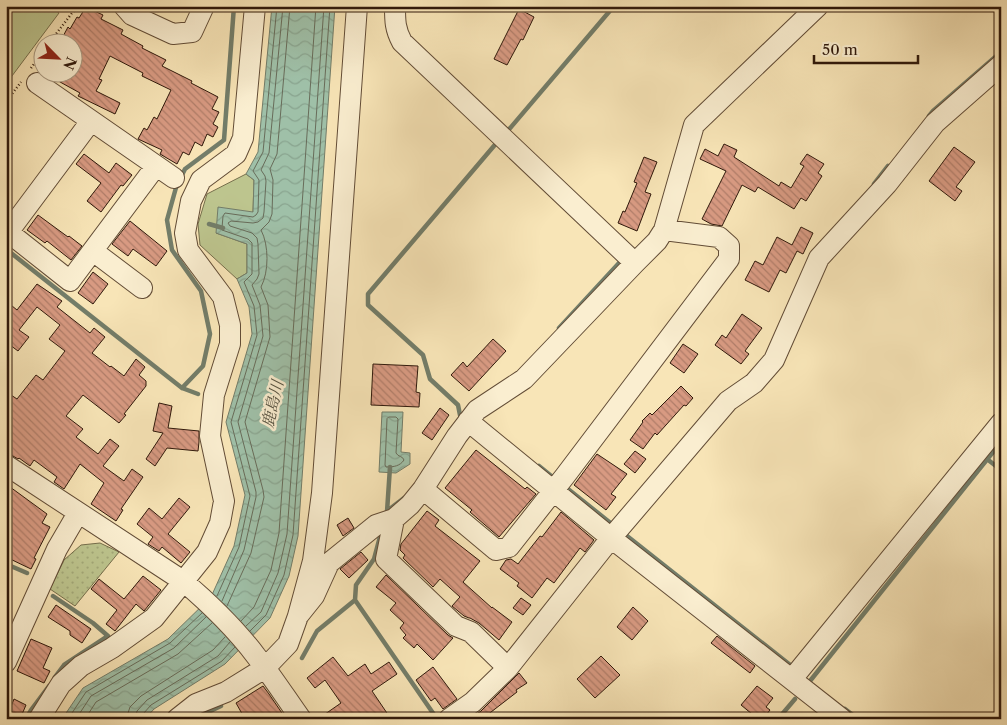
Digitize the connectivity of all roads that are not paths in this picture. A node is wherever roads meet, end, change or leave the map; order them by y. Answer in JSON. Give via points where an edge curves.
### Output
{"nodes":[{"id":1,"x":124,"y":6,"type":"edge"},
{"id":2,"x":204,"y":6,"type":"edge"},
{"id":3,"x":255,"y":6,"type":"edge"},
{"id":4,"x":358,"y":6,"type":"edge"},
{"id":5,"x":395,"y":6,"type":"edge"},
{"id":6,"x":818,"y":6,"type":"edge"},
{"id":7,"x":1001,"y":66,"type":"edge"},
{"id":8,"x":37,"y":83,"type":"dead end"},
{"id":9,"x":91,"y":121,"type":"junction"},
{"id":10,"x":156,"y":166,"type":"junction"},
{"id":11,"x":174,"y":178,"type":"dead end"},
{"id":12,"x":664,"y":230,"type":"junction"},
{"id":13,"x":7,"y":233,"type":"edge"},
{"id":14,"x":93,"y":251,"type":"junction"},
{"id":15,"x":635,"y":263,"type":"junction"},
{"id":16,"x":142,"y":288,"type":"dead end"},
{"id":17,"x":473,"y":416,"type":"junction"},
{"id":18,"x":1001,"y":423,"type":"edge"},
{"id":19,"x":6,"y":465,"type":"edge"},
{"id":20,"x":559,"y":483,"type":"junction"},
{"id":21,"x":423,"y":489,"type":"junction"},
{"id":22,"x":78,"y":512,"type":"junction"},
{"id":23,"x":385,"y":522,"type":"junction"},
{"id":24,"x":617,"y":531,"type":"junction"},
{"id":25,"x":190,"y":587,"type":"junction"},
{"id":26,"x":298,"y":616,"type":"junction"},
{"id":27,"x":6,"y":662,"type":"edge"},
{"id":28,"x":260,"y":662,"type":"junction"},
{"id":29,"x":508,"y":668,"type":"junction"},
{"id":30,"x":797,"y":673,"type":"junction"},
{"id":31,"x":39,"y":719,"type":"edge"},
{"id":32,"x":177,"y":719,"type":"edge"},
{"id":33,"x":301,"y":719,"type":"edge"},
{"id":34,"x":448,"y":719,"type":"edge"},
{"id":35,"x":842,"y":719,"type":"edge"}],
"edges":[{"from":1,"to":2,"type":"street","via":[[132,15],[173,34],[192,32]]},
{"from":3,"to":25,"type":"street","via":[[243,138],[236,154],[202,180],[191,201],[185,233],[188,250],[223,296],[230,325],[230,344],[214,395],[210,436],[224,501],[220,523]]},
{"from":4,"to":26,"type":"street","via":[[322,493],[313,561]]},
{"from":5,"to":15,"type":"street","via":[[395,24],[402,42]]},
{"from":6,"to":12,"type":"street","via":[[694,125]]},
{"from":7,"to":24,"type":"street","via":[[935,123],[887,184],[819,258],[774,360],[754,383],[728,401]]},
{"from":8,"to":9,"type":"street"},
{"from":9,"to":10,"type":"street"},
{"from":9,"to":13,"type":"street"},
{"from":10,"to":11,"type":"street"},
{"from":10,"to":14,"type":"street"},
{"from":12,"to":15,"type":"street"},
{"from":12,"to":20,"type":"street","via":[[719,237],[728,246],[729,259]]},
{"from":13,"to":14,"type":"street","via":[[70,281]]},
{"from":14,"to":16,"type":"street"},
{"from":15,"to":17,"type":"street","via":[[524,379]]},
{"from":17,"to":20,"type":"street"},
{"from":17,"to":21,"type":"street"},
{"from":18,"to":30,"type":"street"},
{"from":19,"to":22,"type":"street"},
{"from":20,"to":21,"type":"street","via":[[509,547],[496,550]]},
{"from":20,"to":24,"type":"street"},
{"from":21,"to":23,"type":"street","via":[[410,505]]},
{"from":22,"to":25,"type":"street"},
{"from":22,"to":27,"type":"street","via":[[57,549]]},
{"from":23,"to":26,"type":"street","via":[[328,563],[314,596]]},
{"from":23,"to":29,"type":"street","via":[[386,559],[456,626],[472,632]]},
{"from":24,"to":29,"type":"street"},
{"from":24,"to":30,"type":"street"},
{"from":25,"to":28,"type":"street","via":[[228,623]]},
{"from":25,"to":31,"type":"street","via":[[154,618],[81,666],[61,684]]},
{"from":26,"to":28,"type":"street","via":[[288,644]]},
{"from":28,"to":32,"type":"street","via":[[226,692],[196,704]]},
{"from":28,"to":33,"type":"street"},
{"from":29,"to":34,"type":"street","via":[[473,702]]},
{"from":30,"to":35,"type":"street"}]}
